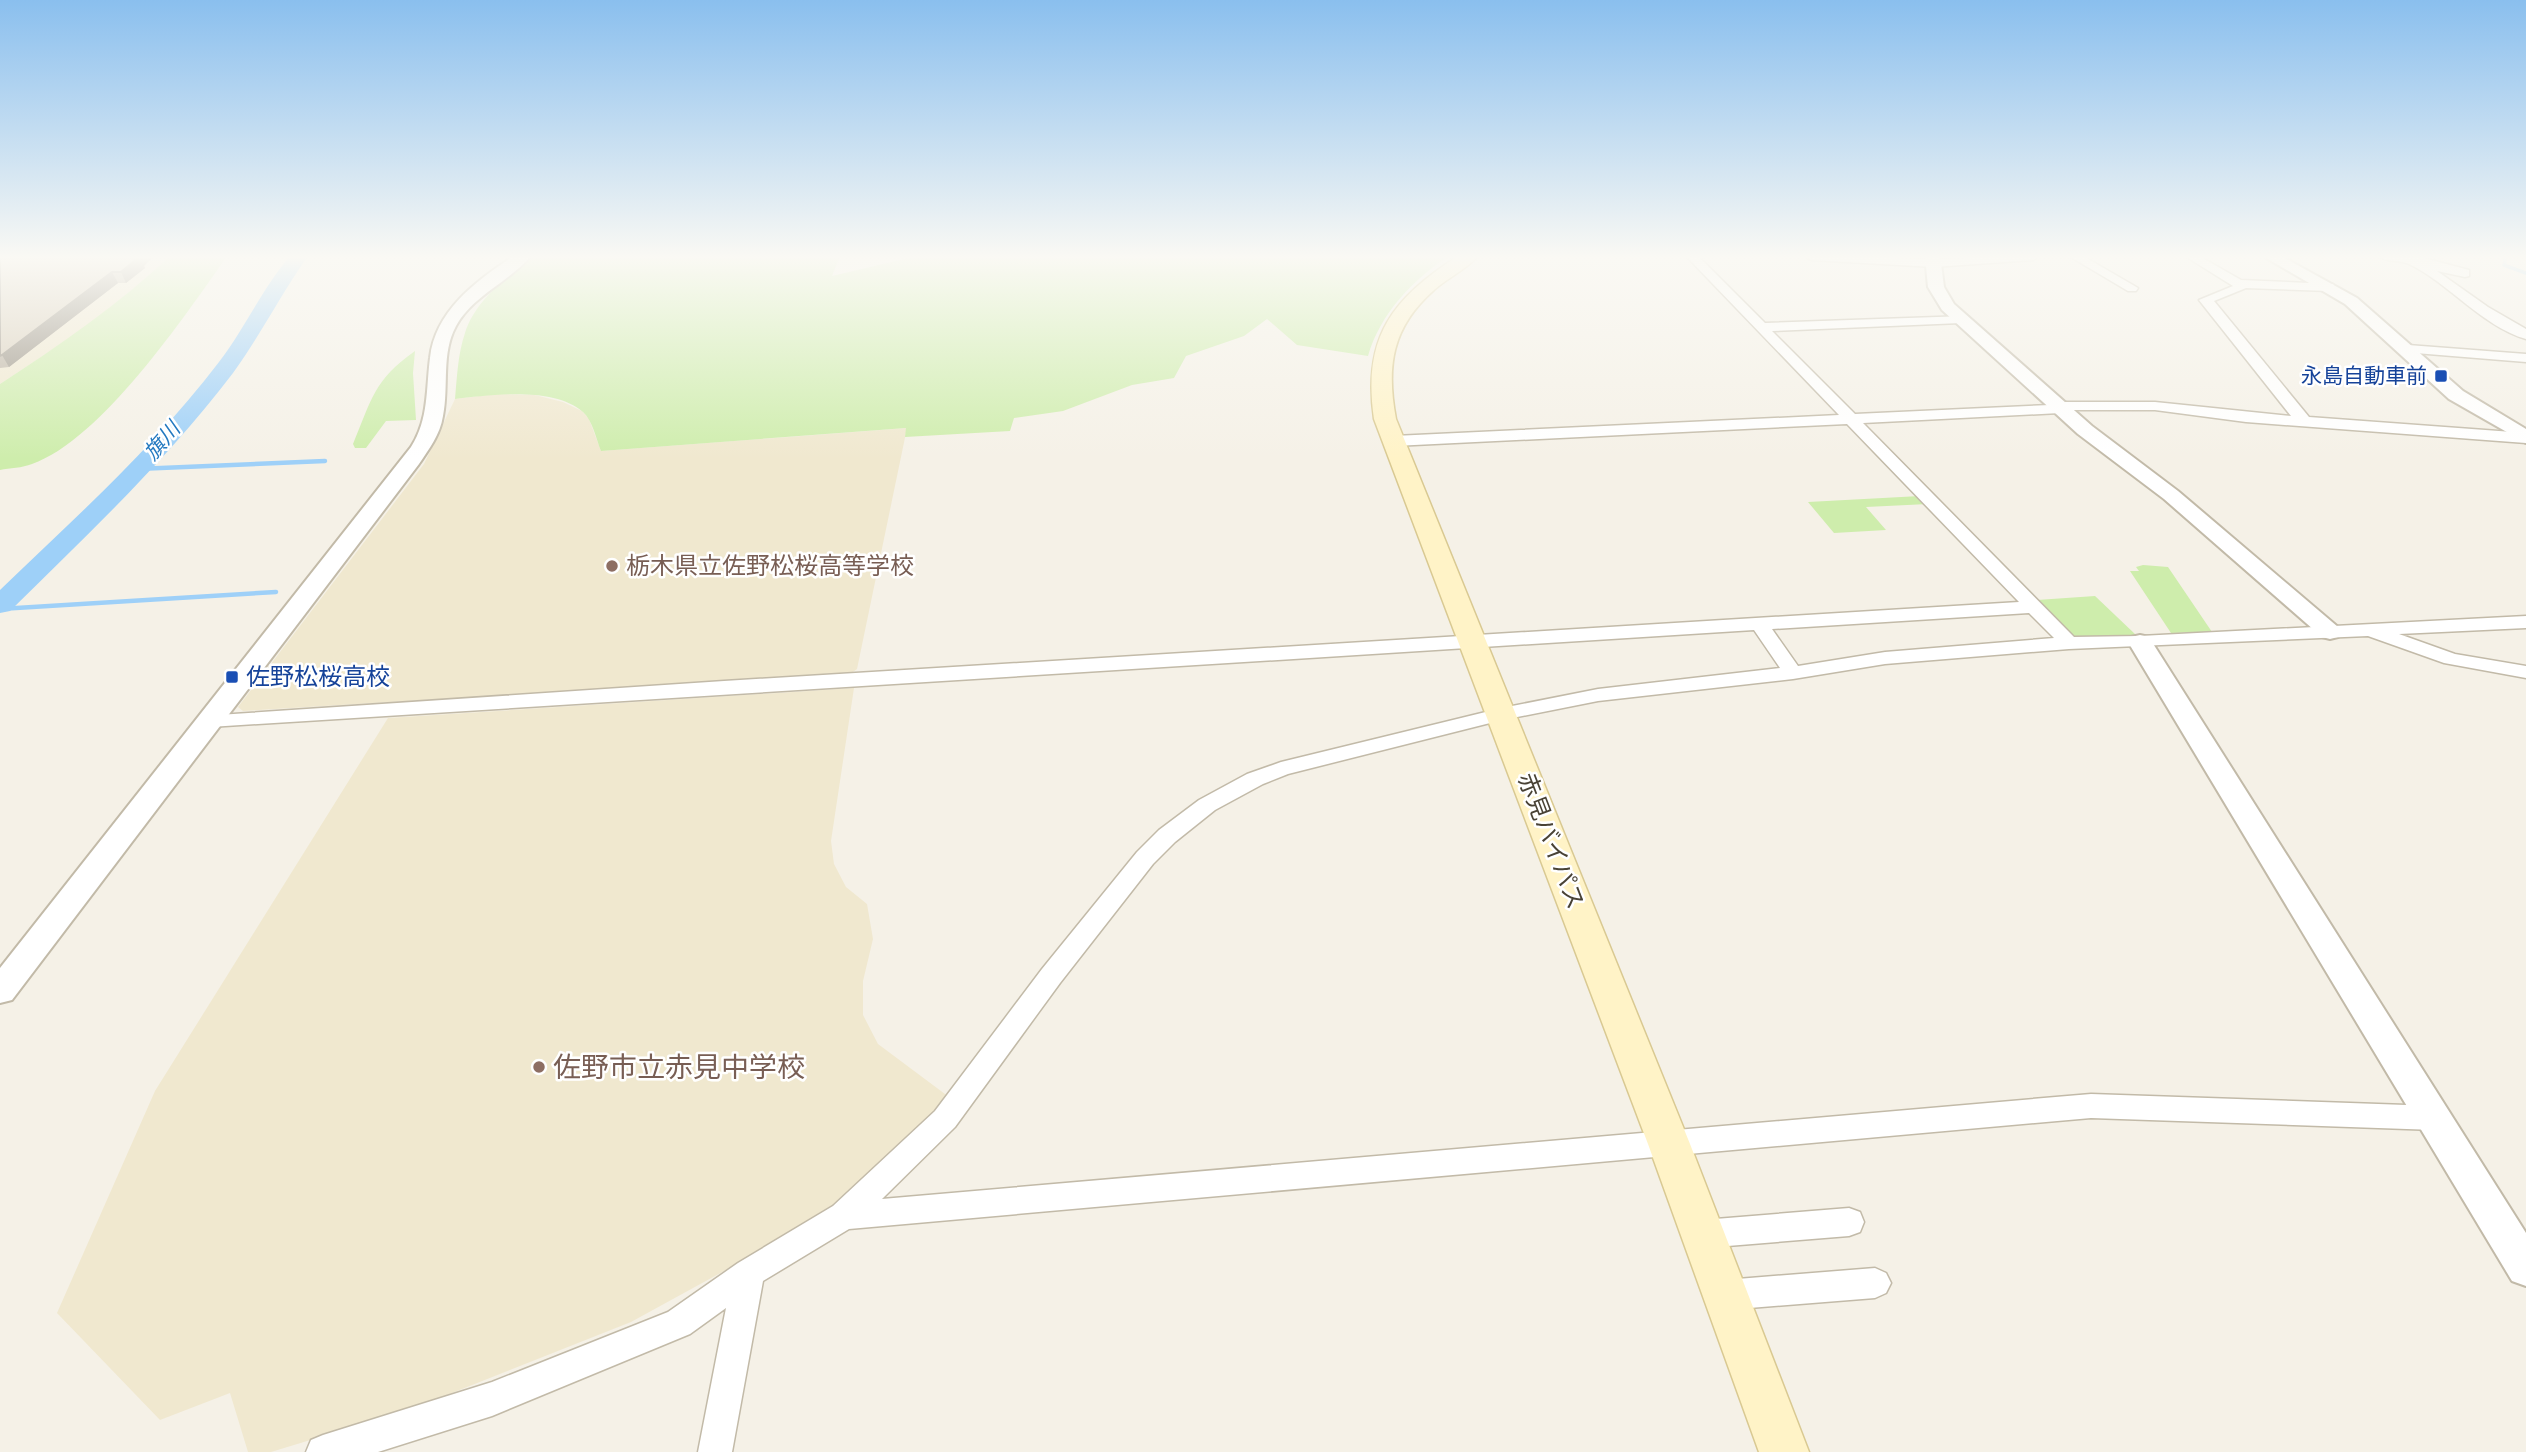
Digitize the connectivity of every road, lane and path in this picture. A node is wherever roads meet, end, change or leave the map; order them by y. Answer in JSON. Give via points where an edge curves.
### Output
{"nodes":[{"id":1,"x":450,"y":324,"type":"edge"},
{"id":2,"x":1395,"y":324,"type":"edge"},
{"id":3,"x":1759,"y":324,"type":"edge"},
{"id":4,"x":1843,"y":324,"type":"edge"},
{"id":5,"x":1966,"y":324,"type":"edge"},
{"id":6,"x":2225,"y":324,"type":"edge"},
{"id":7,"x":2378,"y":324,"type":"edge"},
{"id":8,"x":2507,"y":324,"type":"edge"},
{"id":9,"x":1762,"y":327,"type":"junction"},
{"id":10,"x":2526,"y":335,"type":"edge"},
{"id":11,"x":2408,"y":349,"type":"junction"},
{"id":12,"x":2526,"y":358,"type":"edge"},
{"id":13,"x":2059,"y":407,"type":"junction"},
{"id":14,"x":1851,"y":419,"type":"junction"},
{"id":15,"x":2303,"y":419,"type":"junction"},
{"id":16,"x":2526,"y":437,"type":"edge"},
{"id":17,"x":1394,"y":441,"type":"junction"},
{"id":18,"x":2035,"y":607,"type":"junction"},
{"id":19,"x":2526,"y":622,"type":"edge"},
{"id":20,"x":1759,"y":624,"type":"junction"},
{"id":21,"x":2368,"y":630,"type":"junction"},
{"id":22,"x":2330,"y":632,"type":"junction"},
{"id":23,"x":1472,"y":641,"type":"junction"},
{"id":24,"x":2069,"y":642,"type":"junction"},
{"id":25,"x":2140,"y":642,"type":"junction"},
{"id":26,"x":2526,"y":672,"type":"edge"},
{"id":27,"x":1793,"y":673,"type":"junction"},
{"id":28,"x":1502,"y":714,"type":"junction"},
{"id":29,"x":210,"y":721,"type":"junction"},
{"id":30,"x":0,"y":991,"type":"edge"},
{"id":31,"x":2435,"y":1118,"type":"junction"},
{"id":32,"x":1669,"y":1144,"type":"junction"},
{"id":33,"x":844,"y":1216,"type":"junction"},
{"id":34,"x":1849,"y":1222,"type":"dead end"},
{"id":35,"x":1703,"y":1234,"type":"junction"},
{"id":36,"x":2526,"y":1268,"type":"edge"},
{"id":37,"x":749,"y":1273,"type":"junction"},
{"id":38,"x":1875,"y":1283,"type":"dead end"},
{"id":39,"x":1726,"y":1295,"type":"junction"},
{"id":40,"x":324,"y":1452,"type":"edge"},
{"id":41,"x":715,"y":1452,"type":"edge"},
{"id":42,"x":1784,"y":1452,"type":"edge"}],
"edges":[{"from":1,"to":29,"type":"street","via":[[443,336],[431,427],[422,444]]},
{"from":2,"to":17,"type":"main road","name":"赤見バイパス","via":[[1385,342],[1380,387]]},
{"from":3,"to":9,"type":"street"},
{"from":4,"to":9,"type":"street"},
{"from":5,"to":13,"type":"street"},
{"from":6,"to":15,"type":"street"},
{"from":7,"to":11,"type":"street"},
{"from":8,"to":10,"type":"street"},
{"from":9,"to":14,"type":"street"},
{"from":11,"to":12,"type":"street"},
{"from":11,"to":16,"type":"street","via":[[2456,395]]},
{"from":13,"to":14,"type":"street"},
{"from":13,"to":15,"type":"street","via":[[2154,406]]},
{"from":13,"to":22,"type":"street","via":[[2171,495]]},
{"from":14,"to":17,"type":"street"},
{"from":14,"to":18,"type":"street"},
{"from":15,"to":16,"type":"street"},
{"from":17,"to":23,"type":"main road","name":"赤見バイパス"},
{"from":18,"to":20,"type":"street"},
{"from":18,"to":24,"type":"street"},
{"from":19,"to":21,"type":"street"},
{"from":20,"to":23,"type":"street"},
{"from":20,"to":27,"type":"street"},
{"from":21,"to":22,"type":"street"},
{"from":21,"to":26,"type":"street","via":[[2451,659]]},
{"from":22,"to":25,"type":"street"},
{"from":23,"to":28,"type":"main road","name":"赤見バイパス"},
{"from":23,"to":29,"type":"street"},
{"from":24,"to":25,"type":"street"},
{"from":24,"to":27,"type":"street","via":[[1897,657]]},
{"from":25,"to":31,"type":"street"},
{"from":27,"to":28,"type":"street","via":[[1598,695]]},
{"from":28,"to":32,"type":"main road","name":"赤見バイパス"},
{"from":28,"to":33,"type":"street","via":[[1281,769],[1190,816],[1146,858],[945,1119]]},
{"from":29,"to":30,"type":"street"},
{"from":31,"to":32,"type":"street","via":[[2091,1106]]},
{"from":31,"to":36,"type":"street"},
{"from":32,"to":33,"type":"street"},
{"from":32,"to":35,"type":"main road","name":"赤見バイパス"},
{"from":33,"to":37,"type":"street"},
{"from":34,"to":35,"type":"street"},
{"from":35,"to":39,"type":"main road","name":"赤見バイパス"},
{"from":37,"to":40,"type":"street","via":[[679,1323],[630,1344],[492,1399]]},
{"from":37,"to":41,"type":"street"},
{"from":38,"to":39,"type":"street"},
{"from":39,"to":42,"type":"main road","name":"赤見バイパス"}]}
